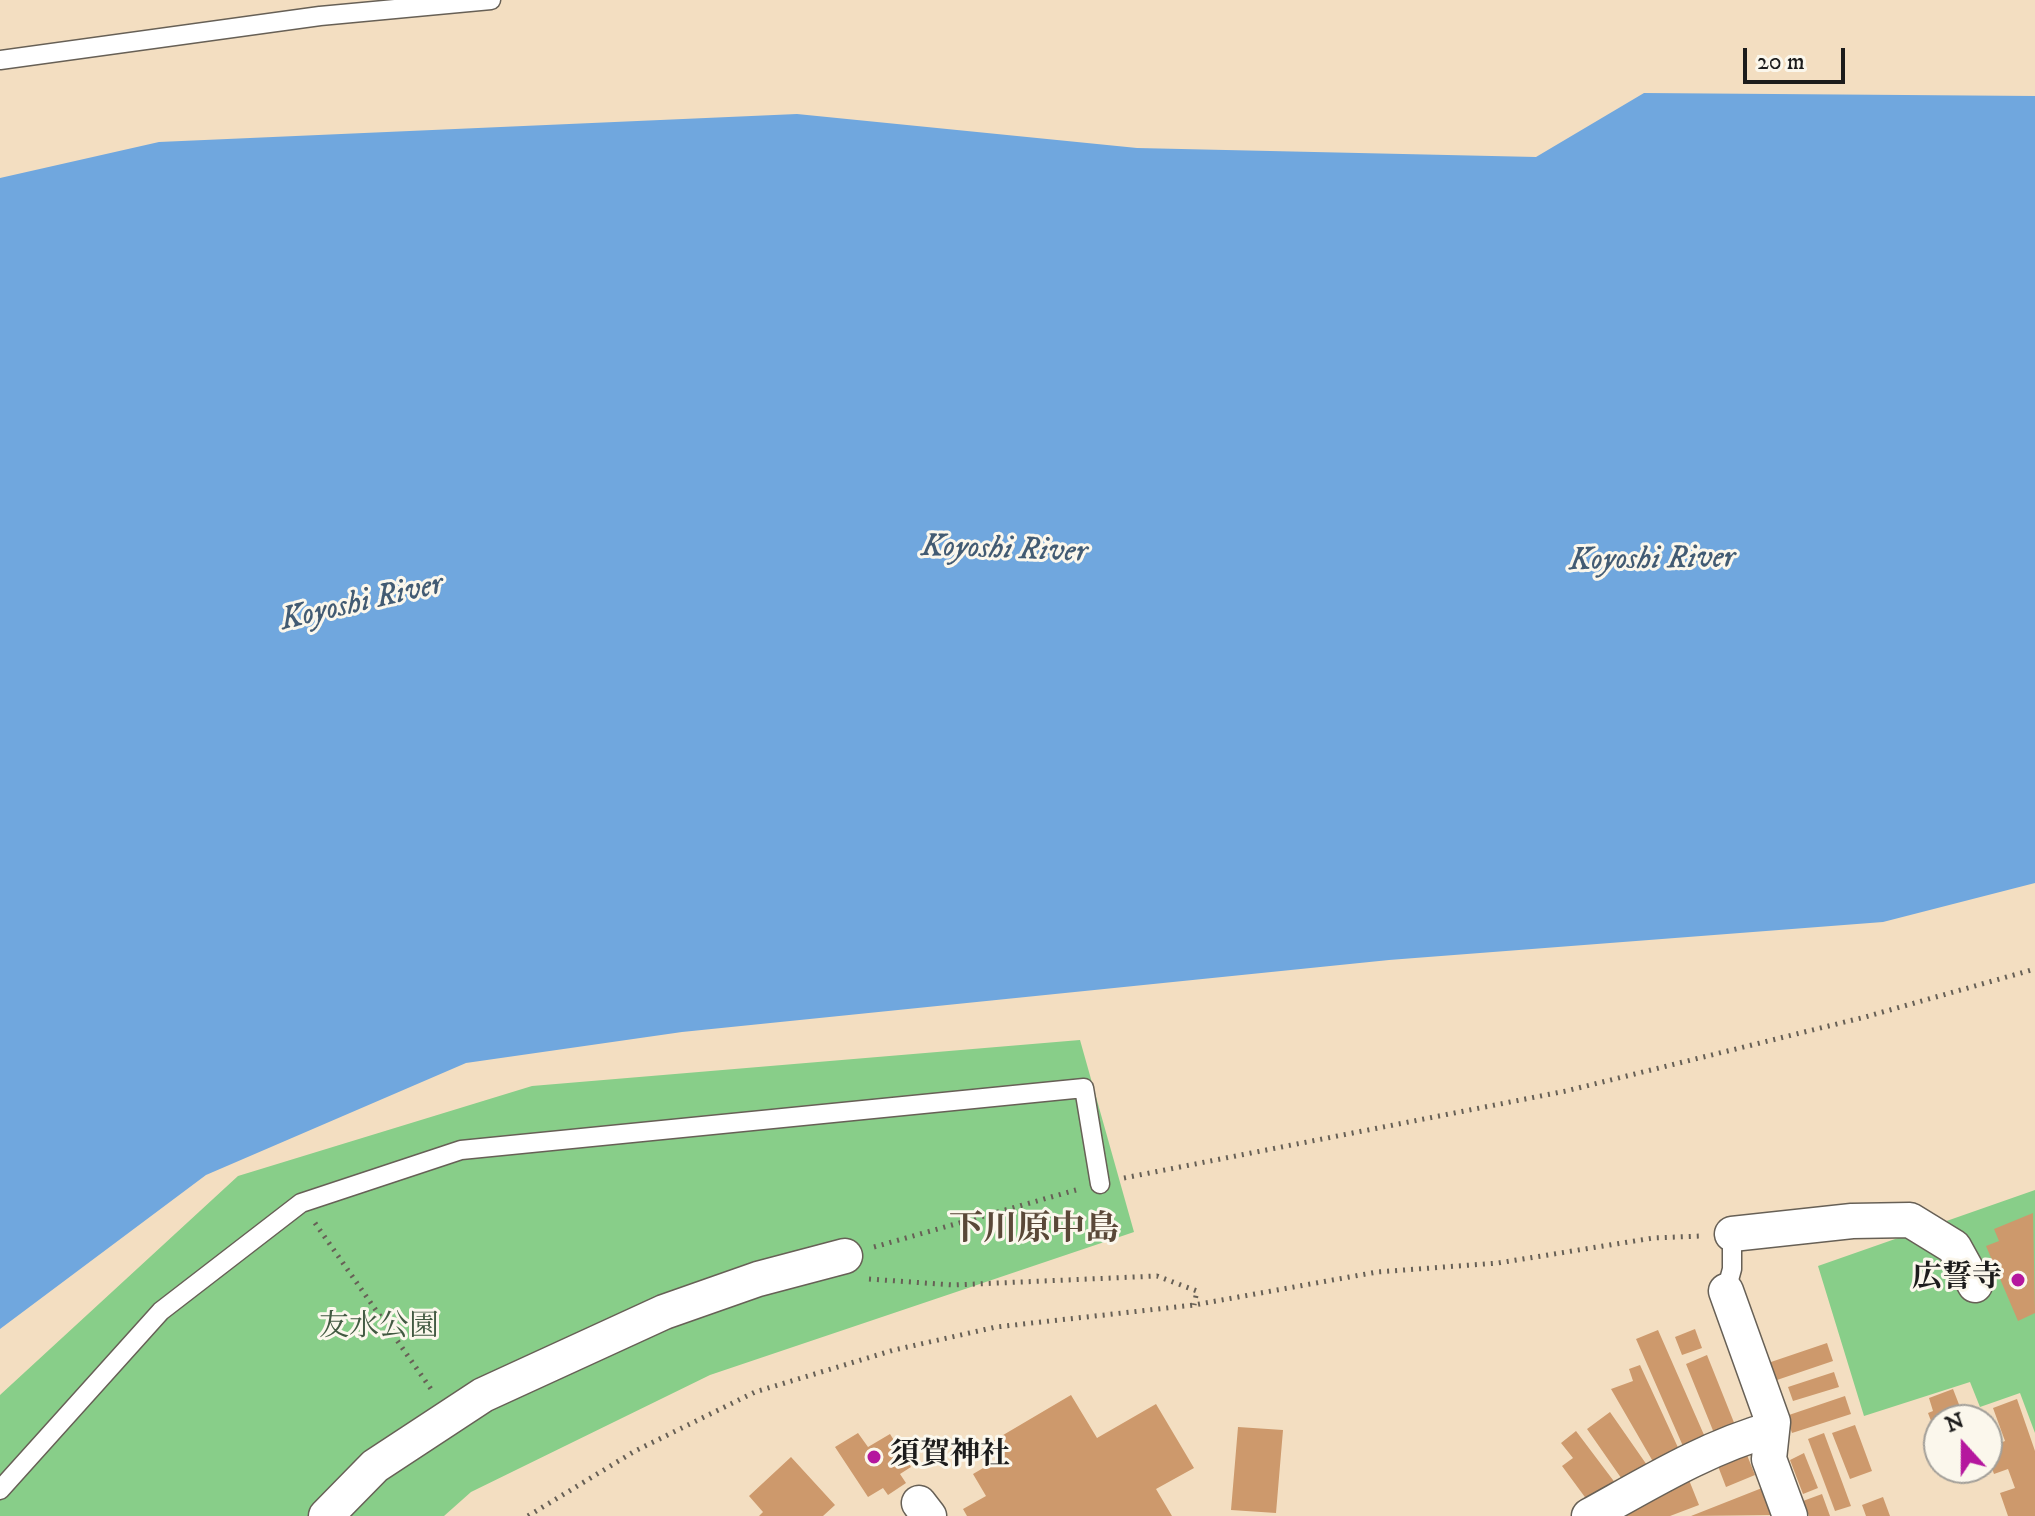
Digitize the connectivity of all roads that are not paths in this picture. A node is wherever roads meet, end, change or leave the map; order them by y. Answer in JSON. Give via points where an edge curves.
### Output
{"nodes":[{"id":1,"x":491,"y":0,"type":"edge"},
{"id":2,"x":0,"y":60,"type":"edge"},
{"id":3,"x":1100,"y":1184,"type":"road end"},
{"id":4,"x":1732,"y":1234,"type":"joint"},
{"id":5,"x":845,"y":1256,"type":"road end"},
{"id":6,"x":1975,"y":1285,"type":"dead end"},
{"id":7,"x":1726,"y":1291,"type":"joint"},
{"id":8,"x":1772,"y":1429,"type":"junction"},
{"id":9,"x":0,"y":1490,"type":"edge"},
{"id":10,"x":326,"y":1516,"type":"edge"},
{"id":11,"x":1589,"y":1516,"type":"edge"},
{"id":12,"x":1790,"y":1516,"type":"edge"}],
"edges":[{"from":1,"to":2,"type":"lane","via":[[320,16]]},
{"from":3,"to":9,"type":"lane","via":[[1084,1088],[461,1150],[301,1203],[161,1311]]},
{"from":4,"to":6,"type":"street","via":[[1910,1220],[1954,1247]]},
{"from":4,"to":7,"type":"lane"},
{"from":5,"to":10,"type":"street","via":[[664,1312],[483,1395],[375,1466]]},
{"from":7,"to":8,"type":"street"},
{"from":8,"to":11,"type":"street","via":[[1661,1475]]},
{"from":8,"to":12,"type":"street","via":[[1769,1459]]}]}
